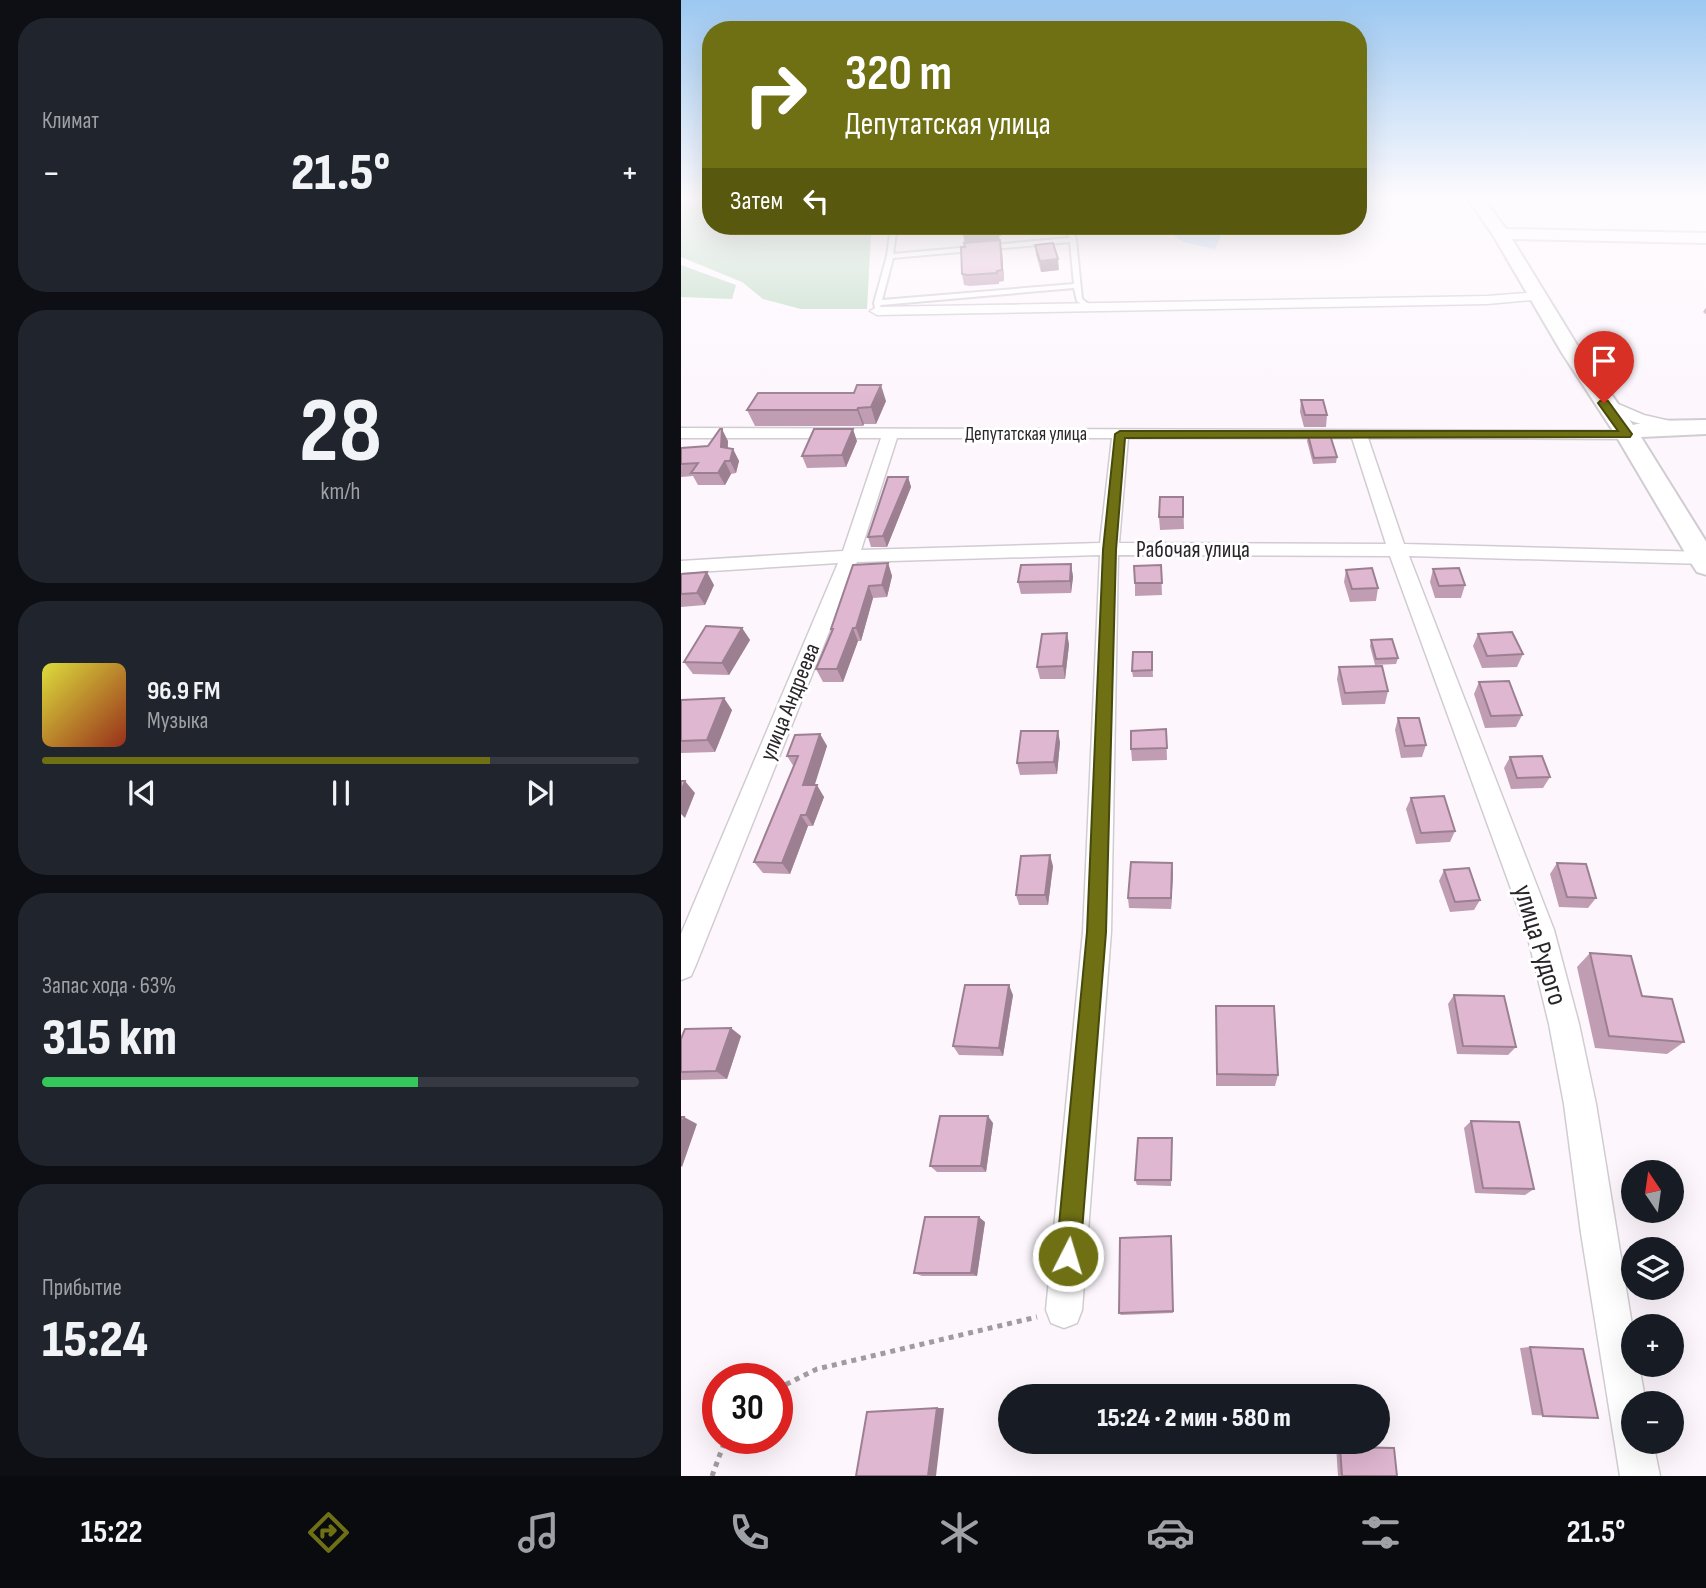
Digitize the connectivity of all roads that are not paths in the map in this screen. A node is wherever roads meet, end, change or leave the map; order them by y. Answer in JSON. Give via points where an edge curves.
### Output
{"nodes":[{"id":1,"x":888,"y":265,"type":"edge"},
{"id":2,"x":1075,"y":265,"type":"edge"},
{"id":3,"x":1520,"y":265,"type":"edge"},
{"id":4,"x":1076,"y":286,"type":"junction"},
{"id":5,"x":1539,"y":296,"type":"junction"},
{"id":6,"x":877,"y":307,"type":"junction"},
{"id":7,"x":1090,"y":307,"type":"junction"},
{"id":8,"x":1604,"y":403,"type":"junction"},
{"id":9,"x":1680,"y":427,"type":"junction"},
{"id":10,"x":1706,"y":427,"type":"edge"},
{"id":11,"x":681,"y":433,"type":"edge"},
{"id":12,"x":890,"y":434,"type":"junction"},
{"id":13,"x":1120,"y":434,"type":"junction"},
{"id":14,"x":1627,"y":434,"type":"junction"},
{"id":15,"x":1359,"y":435,"type":"junction"},
{"id":16,"x":1109,"y":550,"type":"junction"},
{"id":17,"x":1397,"y":550,"type":"junction"},
{"id":18,"x":850,"y":555,"type":"junction"},
{"id":19,"x":1705,"y":560,"type":"edge"},
{"id":20,"x":681,"y":567,"type":"edge"},
{"id":21,"x":681,"y":967,"type":"edge"},
{"id":22,"x":1064,"y":1310,"type":"road end"},
{"id":23,"x":1640,"y":1476,"type":"edge"}],
"edges":[{"from":1,"to":6,"type":"lane"},
{"from":2,"to":4,"type":"lane"},
{"from":3,"to":5,"type":"main road"},
{"from":4,"to":6,"type":"lane"},
{"from":4,"to":7,"type":"lane","via":[[1079,300]]},
{"from":5,"to":7,"type":"street"},
{"from":5,"to":8,"type":"main road"},
{"from":6,"to":7,"type":"street"},
{"from":8,"to":9,"type":"street","via":[[1639,419]]},
{"from":8,"to":14,"type":"main road"},
{"from":9,"to":10,"type":"main road","name":"Депутатская улица"},
{"from":9,"to":14,"type":"main road","name":"Депутатская улица"},
{"from":11,"to":12,"type":"street","name":"Депутатская улица"},
{"from":12,"to":13,"type":"street","name":"Депутатская улица"},
{"from":12,"to":18,"type":"street","name":"улица Андреева"},
{"from":13,"to":15,"type":"street","name":"Депутатская улица"},
{"from":13,"to":16,"type":"street"},
{"from":14,"to":15,"type":"street","name":"Депутатская улица"},
{"from":14,"to":19,"type":"main road"},
{"from":15,"to":17,"type":"street","name":"улица Рудого"},
{"from":16,"to":17,"type":"street","name":"Рабочая улица"},
{"from":16,"to":18,"type":"street","name":"Рабочая улица"},
{"from":16,"to":22,"type":"street","via":[[1096,932]]},
{"from":17,"to":19,"type":"street","name":"Рабочая улица"},
{"from":17,"to":23,"type":"street","name":"улица Рудого","via":[[1540,930],[1580,1104]]},
{"from":18,"to":20,"type":"street","name":"Рабочая улица"},
{"from":18,"to":21,"type":"street","name":"улица Андреева"}]}
